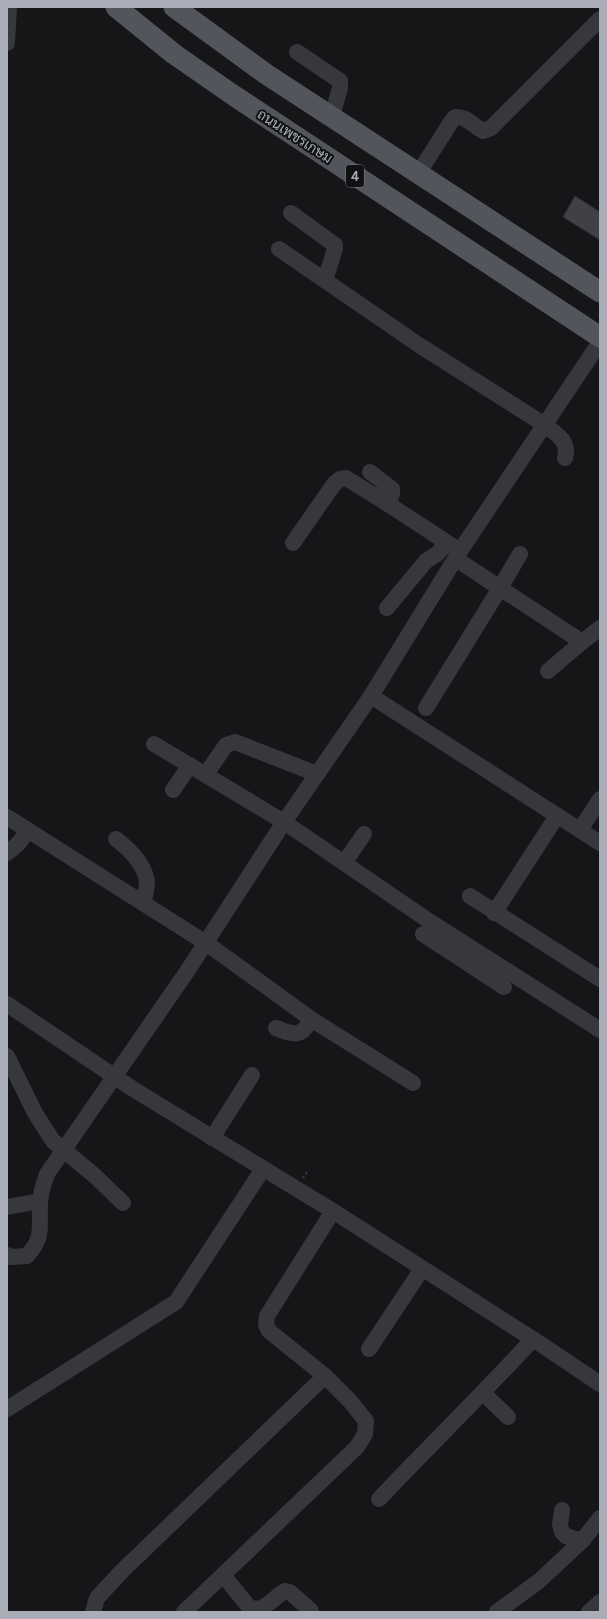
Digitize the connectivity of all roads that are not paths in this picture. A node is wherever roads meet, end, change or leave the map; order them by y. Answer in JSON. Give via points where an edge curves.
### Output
{"nodes":[{"id":1,"x":9,"y":7,"type":"edge"},
{"id":2,"x":116,"y":7,"type":"edge"},
{"id":3,"x":174,"y":7,"type":"edge"},
{"id":4,"x":600,"y":18,"type":"edge"},
{"id":5,"x":7,"y":43,"type":"edge"},
{"id":6,"x":296,"y":52,"type":"dead end"},
{"id":7,"x":332,"y":116,"type":"junction"},
{"id":8,"x":418,"y":174,"type":"junction"},
{"id":9,"x":291,"y":213,"type":"dead end"},
{"id":10,"x":279,"y":249,"type":"dead end"},
{"id":11,"x":325,"y":280,"type":"junction"},
{"id":12,"x":600,"y":292,"type":"edge"},
{"id":13,"x":600,"y":337,"type":"edge"},
{"id":14,"x":600,"y":342,"type":"edge"},
{"id":15,"x":545,"y":425,"type":"junction"},
{"id":16,"x":566,"y":458,"type":"dead end"},
{"id":17,"x":370,"y":472,"type":"dead end"},
{"id":18,"x":388,"y":504,"type":"junction"},
{"id":19,"x":293,"y":543,"type":"dead end"},
{"id":20,"x":454,"y":551,"type":"junction"},
{"id":21,"x":520,"y":554,"type":"dead end"},
{"id":22,"x":500,"y":588,"type":"junction"},
{"id":23,"x":387,"y":608,"type":"dead end"},
{"id":24,"x":600,"y":628,"type":"edge"},
{"id":25,"x":582,"y":642,"type":"junction"},
{"id":26,"x":548,"y":671,"type":"dead end"},
{"id":27,"x":370,"y":696,"type":"junction"},
{"id":28,"x":426,"y":708,"type":"dead end"},
{"id":29,"x":154,"y":744,"type":"dead end"},
{"id":30,"x":190,"y":765,"type":"junction"},
{"id":31,"x":206,"y":774,"type":"junction"},
{"id":32,"x":317,"y":774,"type":"junction"},
{"id":33,"x":173,"y":790,"type":"dead end"},
{"id":34,"x":600,"y":799,"type":"edge"},
{"id":35,"x":556,"y":816,"type":"junction"},
{"id":36,"x":7,"y":817,"type":"edge"},
{"id":37,"x":284,"y":822,"type":"junction"},
{"id":38,"x":28,"y":830,"type":"junction"},
{"id":39,"x":580,"y":830,"type":"junction"},
{"id":40,"x":364,"y":834,"type":"dead end"},
{"id":41,"x":116,"y":839,"type":"dead end"},
{"id":42,"x":600,"y":843,"type":"edge"},
{"id":43,"x":7,"y":853,"type":"edge"},
{"id":44,"x":344,"y":863,"type":"junction"},
{"id":45,"x":470,"y":896,"type":"dead end"},
{"id":46,"x":143,"y":903,"type":"junction"},
{"id":47,"x":494,"y":913,"type":"junction"},
{"id":48,"x":423,"y":934,"type":"dead end"},
{"id":49,"x":206,"y":943,"type":"junction"},
{"id":50,"x":454,"y":945,"type":"junction"},
{"id":51,"x":600,"y":979,"type":"edge"},
{"id":52,"x":504,"y":987,"type":"dead end"},
{"id":53,"x":7,"y":1004,"type":"edge"},
{"id":54,"x":311,"y":1019,"type":"junction"},
{"id":55,"x":276,"y":1028,"type":"dead end"},
{"id":56,"x":600,"y":1030,"type":"edge"},
{"id":57,"x":7,"y":1056,"type":"edge"},
{"id":58,"x":252,"y":1075,"type":"dead end"},
{"id":59,"x":114,"y":1076,"type":"junction"},
{"id":60,"x":412,"y":1083,"type":"dead end"},
{"id":61,"x":212,"y":1138,"type":"junction"},
{"id":62,"x":64,"y":1150,"type":"junction"},
{"id":63,"x":263,"y":1170,"type":"junction"},
{"id":64,"x":40,"y":1201,"type":"junction"},
{"id":65,"x":123,"y":1203,"type":"dead end"},
{"id":66,"x":7,"y":1207,"type":"edge"},
{"id":67,"x":333,"y":1211,"type":"junction"},
{"id":68,"x":7,"y":1255,"type":"edge"},
{"id":69,"x":422,"y":1268,"type":"junction"},
{"id":70,"x":533,"y":1339,"type":"junction"},
{"id":71,"x":369,"y":1349,"type":"dead end"},
{"id":72,"x":325,"y":1376,"type":"junction"},
{"id":73,"x":598,"y":1379,"type":"edge"},
{"id":74,"x":483,"y":1394,"type":"junction"},
{"id":75,"x":7,"y":1409,"type":"edge"},
{"id":76,"x":508,"y":1417,"type":"dead end"},
{"id":77,"x":379,"y":1499,"type":"dead end"},
{"id":78,"x":562,"y":1510,"type":"dead end"},
{"id":79,"x":600,"y":1518,"type":"edge"},
{"id":80,"x":582,"y":1541,"type":"junction"},
{"id":81,"x":223,"y":1575,"type":"junction"},
{"id":82,"x":600,"y":1602,"type":"edge"},
{"id":83,"x":311,"y":1610,"type":"dead end"},
{"id":84,"x":93,"y":1612,"type":"edge"},
{"id":85,"x":184,"y":1612,"type":"edge"},
{"id":86,"x":498,"y":1612,"type":"edge"},
{"id":87,"x":589,"y":1612,"type":"edge"}],
"edges":[{"from":1,"to":5,"type":"street"},
{"from":2,"to":13,"type":"main road","name":"ถนนเพชรเกษม","number":"4","via":[[174,54],[233,95]]},
{"from":3,"to":7,"type":"main road","via":[[266,74]]},
{"from":4,"to":8,"type":"street","via":[[491,128],[483,131],[466,119],[455,117]]},
{"from":6,"to":7,"type":"street","via":[[340,81]]},
{"from":7,"to":8,"type":"main road"},
{"from":8,"to":12,"type":"main road"},
{"from":9,"to":11,"type":"street","via":[[335,245]]},
{"from":10,"to":11,"type":"street"},
{"from":11,"to":15,"type":"street","via":[[419,345]]},
{"from":14,"to":15,"type":"street"},
{"from":15,"to":16,"type":"street","via":[[567,448]]},
{"from":15,"to":20,"type":"street"},
{"from":17,"to":18,"type":"street","via":[[392,487]]},
{"from":18,"to":19,"type":"street","via":[[352,481],[340,479]]},
{"from":18,"to":20,"type":"street"},
{"from":20,"to":22,"type":"street"},
{"from":20,"to":23,"type":"street","via":[[437,554],[426,561]]},
{"from":20,"to":27,"type":"street"},
{"from":21,"to":22,"type":"street"},
{"from":22,"to":25,"type":"street"},
{"from":22,"to":28,"type":"street"},
{"from":24,"to":25,"type":"street"},
{"from":25,"to":26,"type":"street"},
{"from":27,"to":32,"type":"street"},
{"from":27,"to":35,"type":"street"},
{"from":29,"to":30,"type":"street"},
{"from":30,"to":31,"type":"street"},
{"from":30,"to":33,"type":"street"},
{"from":31,"to":32,"type":"street","via":[[226,745],[235,742]]},
{"from":31,"to":37,"type":"street"},
{"from":32,"to":37,"type":"street"},
{"from":34,"to":39,"type":"street"},
{"from":35,"to":39,"type":"street"},
{"from":35,"to":47,"type":"street"},
{"from":36,"to":38,"type":"street"},
{"from":37,"to":44,"type":"street"},
{"from":37,"to":49,"type":"street"},
{"from":38,"to":43,"type":"street","via":[[19,843]]},
{"from":38,"to":46,"type":"street"},
{"from":39,"to":42,"type":"street"},
{"from":40,"to":44,"type":"street"},
{"from":41,"to":46,"type":"street","via":[[142,866],[147,881]]},
{"from":44,"to":50,"type":"street"},
{"from":45,"to":47,"type":"street"},
{"from":46,"to":49,"type":"street"},
{"from":47,"to":51,"type":"street"},
{"from":48,"to":50,"type":"street"},
{"from":49,"to":54,"type":"street"},
{"from":49,"to":59,"type":"street"},
{"from":50,"to":52,"type":"street"},
{"from":50,"to":56,"type":"street"},
{"from":53,"to":59,"type":"street"},
{"from":54,"to":55,"type":"street","via":[[307,1028],[300,1033],[291,1034]]},
{"from":54,"to":60,"type":"street"},
{"from":57,"to":62,"type":"street","via":[[35,1113],[53,1141]]},
{"from":58,"to":61,"type":"street"},
{"from":59,"to":61,"type":"street"},
{"from":59,"to":62,"type":"street"},
{"from":61,"to":63,"type":"street"},
{"from":62,"to":64,"type":"street","via":[[47,1174]]},
{"from":62,"to":65,"type":"street"},
{"from":63,"to":67,"type":"street"},
{"from":63,"to":75,"type":"street","via":[[176,1302]]},
{"from":64,"to":66,"type":"street"},
{"from":64,"to":68,"type":"street","via":[[41,1230],[36,1246],[27,1256]]},
{"from":67,"to":69,"type":"street"},
{"from":67,"to":72,"type":"street","via":[[267,1316],[266,1325],[269,1331]]},
{"from":69,"to":70,"type":"street"},
{"from":69,"to":71,"type":"street"},
{"from":70,"to":73,"type":"street"},
{"from":70,"to":74,"type":"street"},
{"from":72,"to":81,"type":"street","via":[[366,1421],[365,1434],[356,1447]]},
{"from":72,"to":84,"type":"street","via":[[122,1571],[97,1598]]},
{"from":74,"to":76,"type":"street"},
{"from":74,"to":77,"type":"street"},
{"from":78,"to":80,"type":"street","via":[[562,1532],[566,1536]]},
{"from":79,"to":80,"type":"street"},
{"from":80,"to":86,"type":"street","via":[[539,1581]]},
{"from":81,"to":83,"type":"street","via":[[249,1607],[255,1610],[263,1608],[285,1591],[290,1592]]},
{"from":81,"to":85,"type":"street"},
{"from":82,"to":87,"type":"street"}]}
